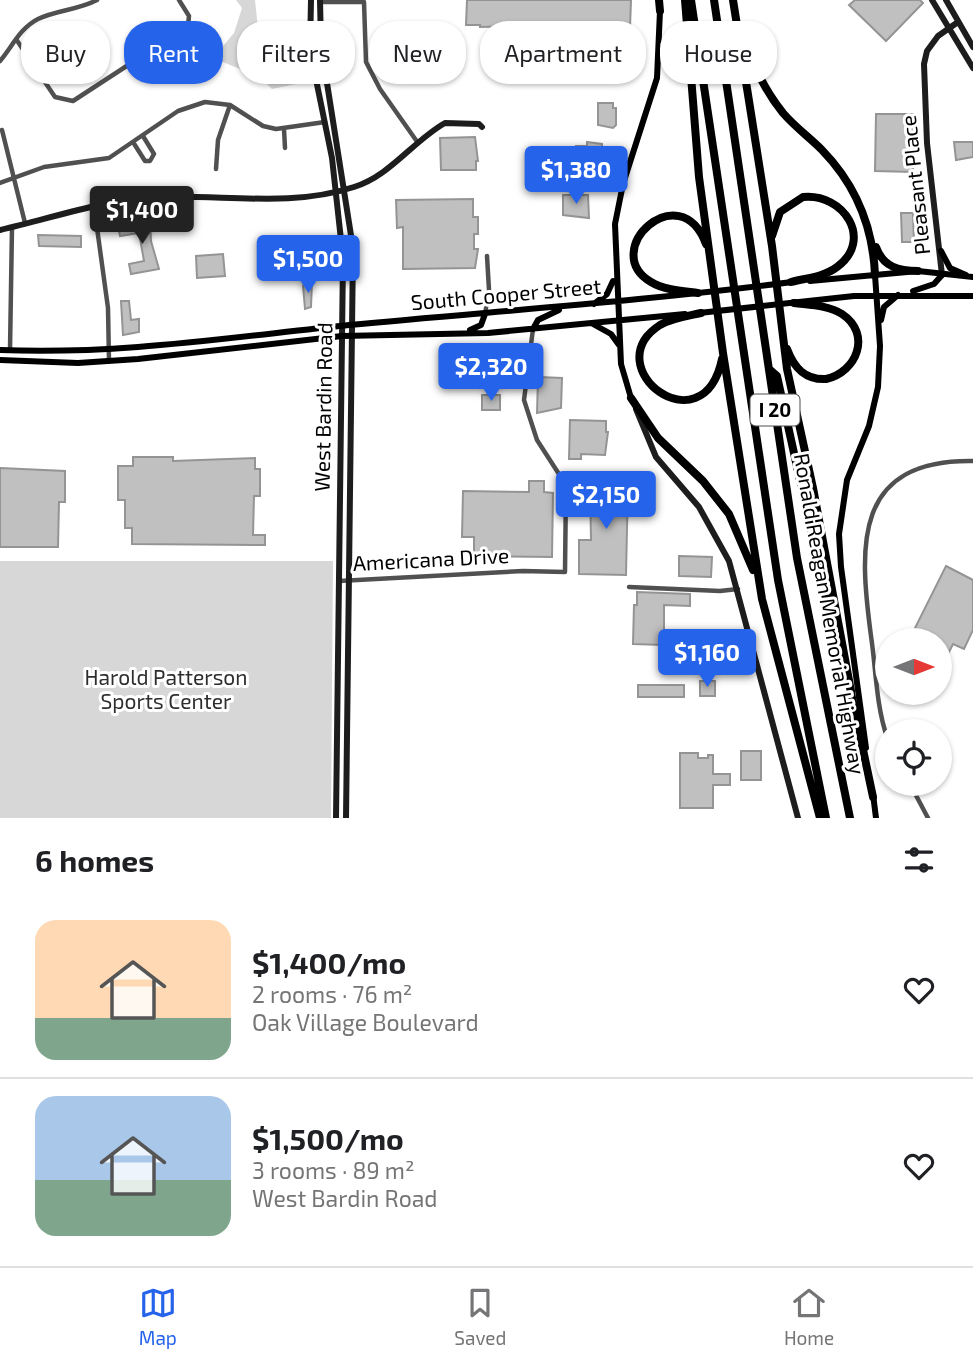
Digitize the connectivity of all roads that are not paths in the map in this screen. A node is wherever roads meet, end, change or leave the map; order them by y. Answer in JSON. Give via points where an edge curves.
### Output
{"nodes":[{"id":1,"x":97,"y":0,"type":"edge"},
{"id":2,"x":179,"y":0,"type":"edge"},
{"id":3,"x":311,"y":0,"type":"edge"},
{"id":4,"x":659,"y":0,"type":"edge"},
{"id":5,"x":685,"y":0,"type":"edge"},
{"id":6,"x":691,"y":0,"type":"edge"},
{"id":7,"x":715,"y":0,"type":"edge"},
{"id":8,"x":733,"y":0,"type":"edge"},
{"id":9,"x":932,"y":0,"type":"edge"},
{"id":10,"x":946,"y":0,"type":"edge"},
{"id":11,"x":320,"y":1,"type":"edge"},
{"id":12,"x":660,"y":11,"type":"joint"},
{"id":13,"x":958,"y":22,"type":"junction"},
{"id":14,"x":947,"y":28,"type":"junction"},
{"id":15,"x":16,"y":39,"type":"junction"},
{"id":16,"x":973,"y":47,"type":"edge"},
{"id":17,"x":0,"y":61,"type":"edge"},
{"id":18,"x":973,"y":68,"type":"edge"},
{"id":19,"x":230,"y":105,"type":"junction"},
{"id":20,"x":325,"y":122,"type":"junction"},
{"id":21,"x":482,"y":127,"type":"dead end"},
{"id":22,"x":284,"y":129,"type":"junction"},
{"id":23,"x":2,"y":130,"type":"dead end"},
{"id":24,"x":142,"y":136,"type":"junction"},
{"id":25,"x":133,"y":142,"type":"junction"},
{"id":26,"x":418,"y":144,"type":"junction"},
{"id":27,"x":285,"y":148,"type":"dead end"},
{"id":28,"x":216,"y":169,"type":"dead end"},
{"id":29,"x":14,"y":178,"type":"junction"},
{"id":30,"x":0,"y":183,"type":"edge"},
{"id":31,"x":345,"y":190,"type":"junction"},
{"id":32,"x":337,"y":191,"type":"junction"},
{"id":33,"x":94,"y":205,"type":"junction"},
{"id":34,"x":25,"y":223,"type":"junction"},
{"id":35,"x":12,"y":227,"type":"junction"},
{"id":36,"x":0,"y":230,"type":"edge"},
{"id":37,"x":871,"y":234,"type":"junction"},
{"id":38,"x":772,"y":246,"type":"junction"},
{"id":39,"x":940,"y":251,"type":"junction"},
{"id":40,"x":487,"y":256,"type":"dead end"},
{"id":41,"x":713,"y":271,"type":"junction"},
{"id":42,"x":918,"y":271,"type":"junction"},
{"id":43,"x":615,"y":272,"type":"junction"},
{"id":44,"x":875,"y":275,"type":"junction"},
{"id":45,"x":942,"y":275,"type":"junction"},
{"id":46,"x":972,"y":277,"type":"edge"},
{"id":47,"x":791,"y":282,"type":"junction"},
{"id":48,"x":702,"y":293,"type":"junction"},
{"id":49,"x":901,"y":294,"type":"junction"},
{"id":50,"x":876,"y":295,"type":"junction"},
{"id":51,"x":973,"y":296,"type":"edge"},
{"id":52,"x":617,"y":303,"type":"junction"},
{"id":53,"x":794,"y":303,"type":"junction"},
{"id":54,"x":592,"y":305,"type":"junction"},
{"id":55,"x":564,"y":308,"type":"junction"},
{"id":56,"x":701,"y":313,"type":"junction"},
{"id":57,"x":485,"y":314,"type":"junction"},
{"id":58,"x":618,"y":320,"type":"junction"},
{"id":59,"x":781,"y":322,"type":"junction"},
{"id":60,"x":591,"y":323,"type":"junction"},
{"id":61,"x":354,"y":325,"type":"junction"},
{"id":62,"x":342,"y":326,"type":"junction"},
{"id":63,"x":533,"y":329,"type":"junction"},
{"id":64,"x":444,"y":334,"type":"junction"},
{"id":65,"x":342,"y":336,"type":"junction"},
{"id":66,"x":353,"y":336,"type":"junction"},
{"id":67,"x":879,"y":336,"type":"junction"},
{"id":68,"x":620,"y":346,"type":"junction"},
{"id":69,"x":4,"y":351,"type":"edge"},
{"id":70,"x":109,"y":351,"type":"junction"},
{"id":71,"x":723,"y":353,"type":"junction"},
{"id":72,"x":0,"y":360,"type":"edge"},
{"id":73,"x":109,"y":361,"type":"junction"},
{"id":74,"x":769,"y":369,"type":"junction"},
{"id":75,"x":631,"y":398,"type":"junction"},
{"id":76,"x":973,"y":461,"type":"edge"},
{"id":77,"x":352,"y":462,"type":"junction"},
{"id":78,"x":341,"y":463,"type":"junction"},
{"id":79,"x":339,"y":581,"type":"junction"},
{"id":80,"x":349,"y":581,"type":"junction"},
{"id":81,"x":629,"y":587,"type":"dead end"},
{"id":82,"x":739,"y":589,"type":"junction"},
{"id":83,"x":762,"y":598,"type":"junction"},
{"id":84,"x":851,"y":691,"type":"junction"},
{"id":85,"x":884,"y":719,"type":"edge"},
{"id":86,"x":337,"y":755,"type":"junction"},
{"id":87,"x":348,"y":755,"type":"junction"},
{"id":88,"x":916,"y":796,"type":"edge"},
{"id":89,"x":873,"y":797,"type":"junction"},
{"id":90,"x":336,"y":818,"type":"edge"},
{"id":91,"x":346,"y":818,"type":"edge"},
{"id":92,"x":797,"y":818,"type":"edge"},
{"id":93,"x":820,"y":818,"type":"edge"},
{"id":94,"x":826,"y":818,"type":"edge"},
{"id":95,"x":850,"y":818,"type":"edge"},
{"id":96,"x":876,"y":818,"type":"edge"},
{"id":97,"x":928,"y":818,"type":"edge"}],
"edges":[{"from":1,"to":15,"type":"street","via":[[38,19]]},
{"from":2,"to":15,"type":"street","via":[[190,22],[181,32],[74,101],[55,97]]},
{"from":3,"to":20,"type":"main road","name":"West Bardin Road","via":[[310,50]]},
{"from":4,"to":12,"type":"highway"},
{"from":5,"to":41,"type":"highway","via":[[697,153]]},
{"from":6,"to":94,"type":"highway","name":"Ronald Reagan Memorial Highway","number":"I 20","via":[[778,580]]},
{"from":7,"to":74,"type":"highway","name":"Ronald Reagan Memorial Highway","number":"I 20"},
{"from":8,"to":37,"type":"highway","via":[[766,89],[847,180]]},
{"from":8,"to":38,"type":"highway"},
{"from":9,"to":14,"type":"main road"},
{"from":10,"to":13,"type":"main road"},
{"from":11,"to":26,"type":"street","via":[[364,2],[366,62]]},
{"from":11,"to":31,"type":"main road","name":"West Bardin Road","via":[[321,45]]},
{"from":12,"to":43,"type":"main road","via":[[657,78],[618,205]]},
{"from":13,"to":14,"type":"main road","name":"Pleasant Place"},
{"from":13,"to":16,"type":"main road"},
{"from":14,"to":18,"type":"main road"},
{"from":14,"to":39,"type":"main road","name":"Pleasant Place","via":[[928,51],[923,83]]},
{"from":15,"to":17,"type":"street"},
{"from":19,"to":22,"type":"street","via":[[263,126]]},
{"from":19,"to":24,"type":"street","via":[[205,102],[189,106]]},
{"from":19,"to":28,"type":"street","via":[[218,140]]},
{"from":20,"to":22,"type":"street"},
{"from":20,"to":32,"type":"main road","name":"West Bardin Road"},
{"from":21,"to":26,"type":"main road","via":[[445,123]]},
{"from":22,"to":27,"type":"street"},
{"from":23,"to":29,"type":"street"},
{"from":24,"to":25,"type":"street"},
{"from":24,"to":25,"type":"street","via":[[154,154],[150,162]]},
{"from":25,"to":29,"type":"street","via":[[109,158],[44,167]]},
{"from":26,"to":31,"type":"main road","via":[[379,175]]},
{"from":29,"to":30,"type":"street"},
{"from":29,"to":34,"type":"street"},
{"from":31,"to":32,"type":"main road"},
{"from":31,"to":61,"type":"main road","name":"West Bardin Road","via":[[353,248]]},
{"from":32,"to":33,"type":"main road","via":[[258,201],[159,197]]},
{"from":32,"to":62,"type":"main road","name":"West Bardin Road","via":[[343,258]]},
{"from":33,"to":34,"type":"main road"},
{"from":33,"to":70,"type":"street"},
{"from":34,"to":35,"type":"main road"},
{"from":35,"to":36,"type":"main road"},
{"from":35,"to":69,"type":"street"},
{"from":37,"to":42,"type":"highway","via":[[886,263],[901,271]]},
{"from":37,"to":44,"type":"highway"},
{"from":38,"to":47,"type":"highway","via":[[780,212],[803,197],[830,200],[844,210],[851,223],[852,246],[841,263],[827,273]]},
{"from":38,"to":59,"type":"highway"},
{"from":39,"to":45,"type":"main road","name":"Pleasant Place"},
{"from":39,"to":46,"type":"main road","via":[[950,268]]},
{"from":40,"to":57,"type":"street"},
{"from":41,"to":48,"type":"highway","via":[[702,235],[690,222],[665,216],[641,230],[635,258],[643,276],[662,286]]},
{"from":41,"to":71,"type":"highway"},
{"from":42,"to":44,"type":"main road","name":"South Cooper Street"},
{"from":42,"to":45,"type":"main road","name":"South Cooper Street"},
{"from":43,"to":52,"type":"main road"},
{"from":43,"to":54,"type":"main road","via":[[607,294]]},
{"from":44,"to":47,"type":"main road","name":"South Cooper Street"},
{"from":44,"to":50,"type":"main road"},
{"from":45,"to":46,"type":"main road","name":"South Cooper Street"},
{"from":45,"to":49,"type":"main road","via":[[934,284]]},
{"from":47,"to":48,"type":"main road","name":"South Cooper Street"},
{"from":48,"to":52,"type":"main road","name":"South Cooper Street"},
{"from":49,"to":50,"type":"main road","name":"South Cooper Street"},
{"from":49,"to":51,"type":"main road","name":"South Cooper Street"},
{"from":49,"to":67,"type":"main road","via":[[882,312]]},
{"from":50,"to":53,"type":"main road","name":"South Cooper Street"},
{"from":50,"to":67,"type":"main road"},
{"from":52,"to":54,"type":"main road","name":"South Cooper Street"},
{"from":52,"to":58,"type":"main road"},
{"from":53,"to":56,"type":"main road","name":"South Cooper Street"},
{"from":53,"to":59,"type":"highway","via":[[830,309],[851,321],[859,339],[853,362],[835,377],[810,378],[792,360]]},
{"from":54,"to":55,"type":"main road","name":"South Cooper Street"},
{"from":55,"to":57,"type":"main road","name":"South Cooper Street"},
{"from":55,"to":63,"type":"main road","via":[[538,320]]},
{"from":56,"to":58,"type":"main road","name":"South Cooper Street"},
{"from":56,"to":71,"type":"highway","via":[[665,322],[648,336],[641,352],[645,378],[664,396],[692,398],[715,381]]},
{"from":57,"to":61,"type":"main road","name":"South Cooper Street"},
{"from":57,"to":64,"type":"main road","via":[[475,329]]},
{"from":58,"to":60,"type":"main road","name":"South Cooper Street"},
{"from":58,"to":68,"type":"main road"},
{"from":59,"to":84,"type":"highway"},
{"from":60,"to":63,"type":"main road","name":"South Cooper Street"},
{"from":60,"to":68,"type":"main road","via":[[611,334]]},
{"from":61,"to":62,"type":"main road","name":"South Cooper Street"},
{"from":61,"to":66,"type":"main road","name":"West Bardin Road"},
{"from":62,"to":65,"type":"main road","name":"West Bardin Road"},
{"from":62,"to":70,"type":"main road","name":"South Cooper Street"},
{"from":63,"to":64,"type":"main road","name":"South Cooper Street"},
{"from":63,"to":80,"type":"street","name":"Americana Drive","via":[[524,400],[537,440],[566,485],[565,572]]},
{"from":64,"to":66,"type":"main road","name":"South Cooper Street"},
{"from":65,"to":66,"type":"main road","name":"South Cooper Street"},
{"from":65,"to":73,"type":"main road","name":"South Cooper Street"},
{"from":65,"to":78,"type":"main road","name":"West Bardin Road"},
{"from":66,"to":77,"type":"main road","name":"West Bardin Road"},
{"from":67,"to":89,"type":"main road","via":[[875,406],[847,480],[839,534]]},
{"from":68,"to":75,"type":"main road"},
{"from":69,"to":70,"type":"main road","name":"South Cooper Street"},
{"from":70,"to":73,"type":"street"},
{"from":71,"to":83,"type":"highway"},
{"from":72,"to":73,"type":"main road","name":"South Cooper Street"},
{"from":74,"to":84,"type":"highway","via":[[777,376]]},
{"from":74,"to":95,"type":"highway","name":"Ronald Reagan Memorial Highway","number":"I 20","via":[[804,599]]},
{"from":75,"to":82,"type":"main road","via":[[656,457],[711,527]]},
{"from":75,"to":83,"type":"highway","via":[[658,438],[703,481],[729,514]]},
{"from":76,"to":85,"type":"street","via":[[935,462],[906,473],[883,495],[868,529],[863,580]]},
{"from":77,"to":78,"type":"main road"},
{"from":77,"to":80,"type":"main road","name":"West Bardin Road"},
{"from":78,"to":79,"type":"main road","name":"West Bardin Road"},
{"from":79,"to":80,"type":"street","name":"Americana Drive"},
{"from":79,"to":86,"type":"main road","name":"West Bardin Road"},
{"from":80,"to":87,"type":"main road","name":"West Bardin Road"},
{"from":81,"to":82,"type":"street"},
{"from":82,"to":92,"type":"main road"},
{"from":83,"to":93,"type":"highway"},
{"from":84,"to":89,"type":"highway"},
{"from":86,"to":87,"type":"main road"},
{"from":86,"to":90,"type":"main road","name":"West Bardin Road"},
{"from":87,"to":91,"type":"main road","name":"West Bardin Road"},
{"from":88,"to":97,"type":"street"},
{"from":89,"to":96,"type":"main road"}]}
